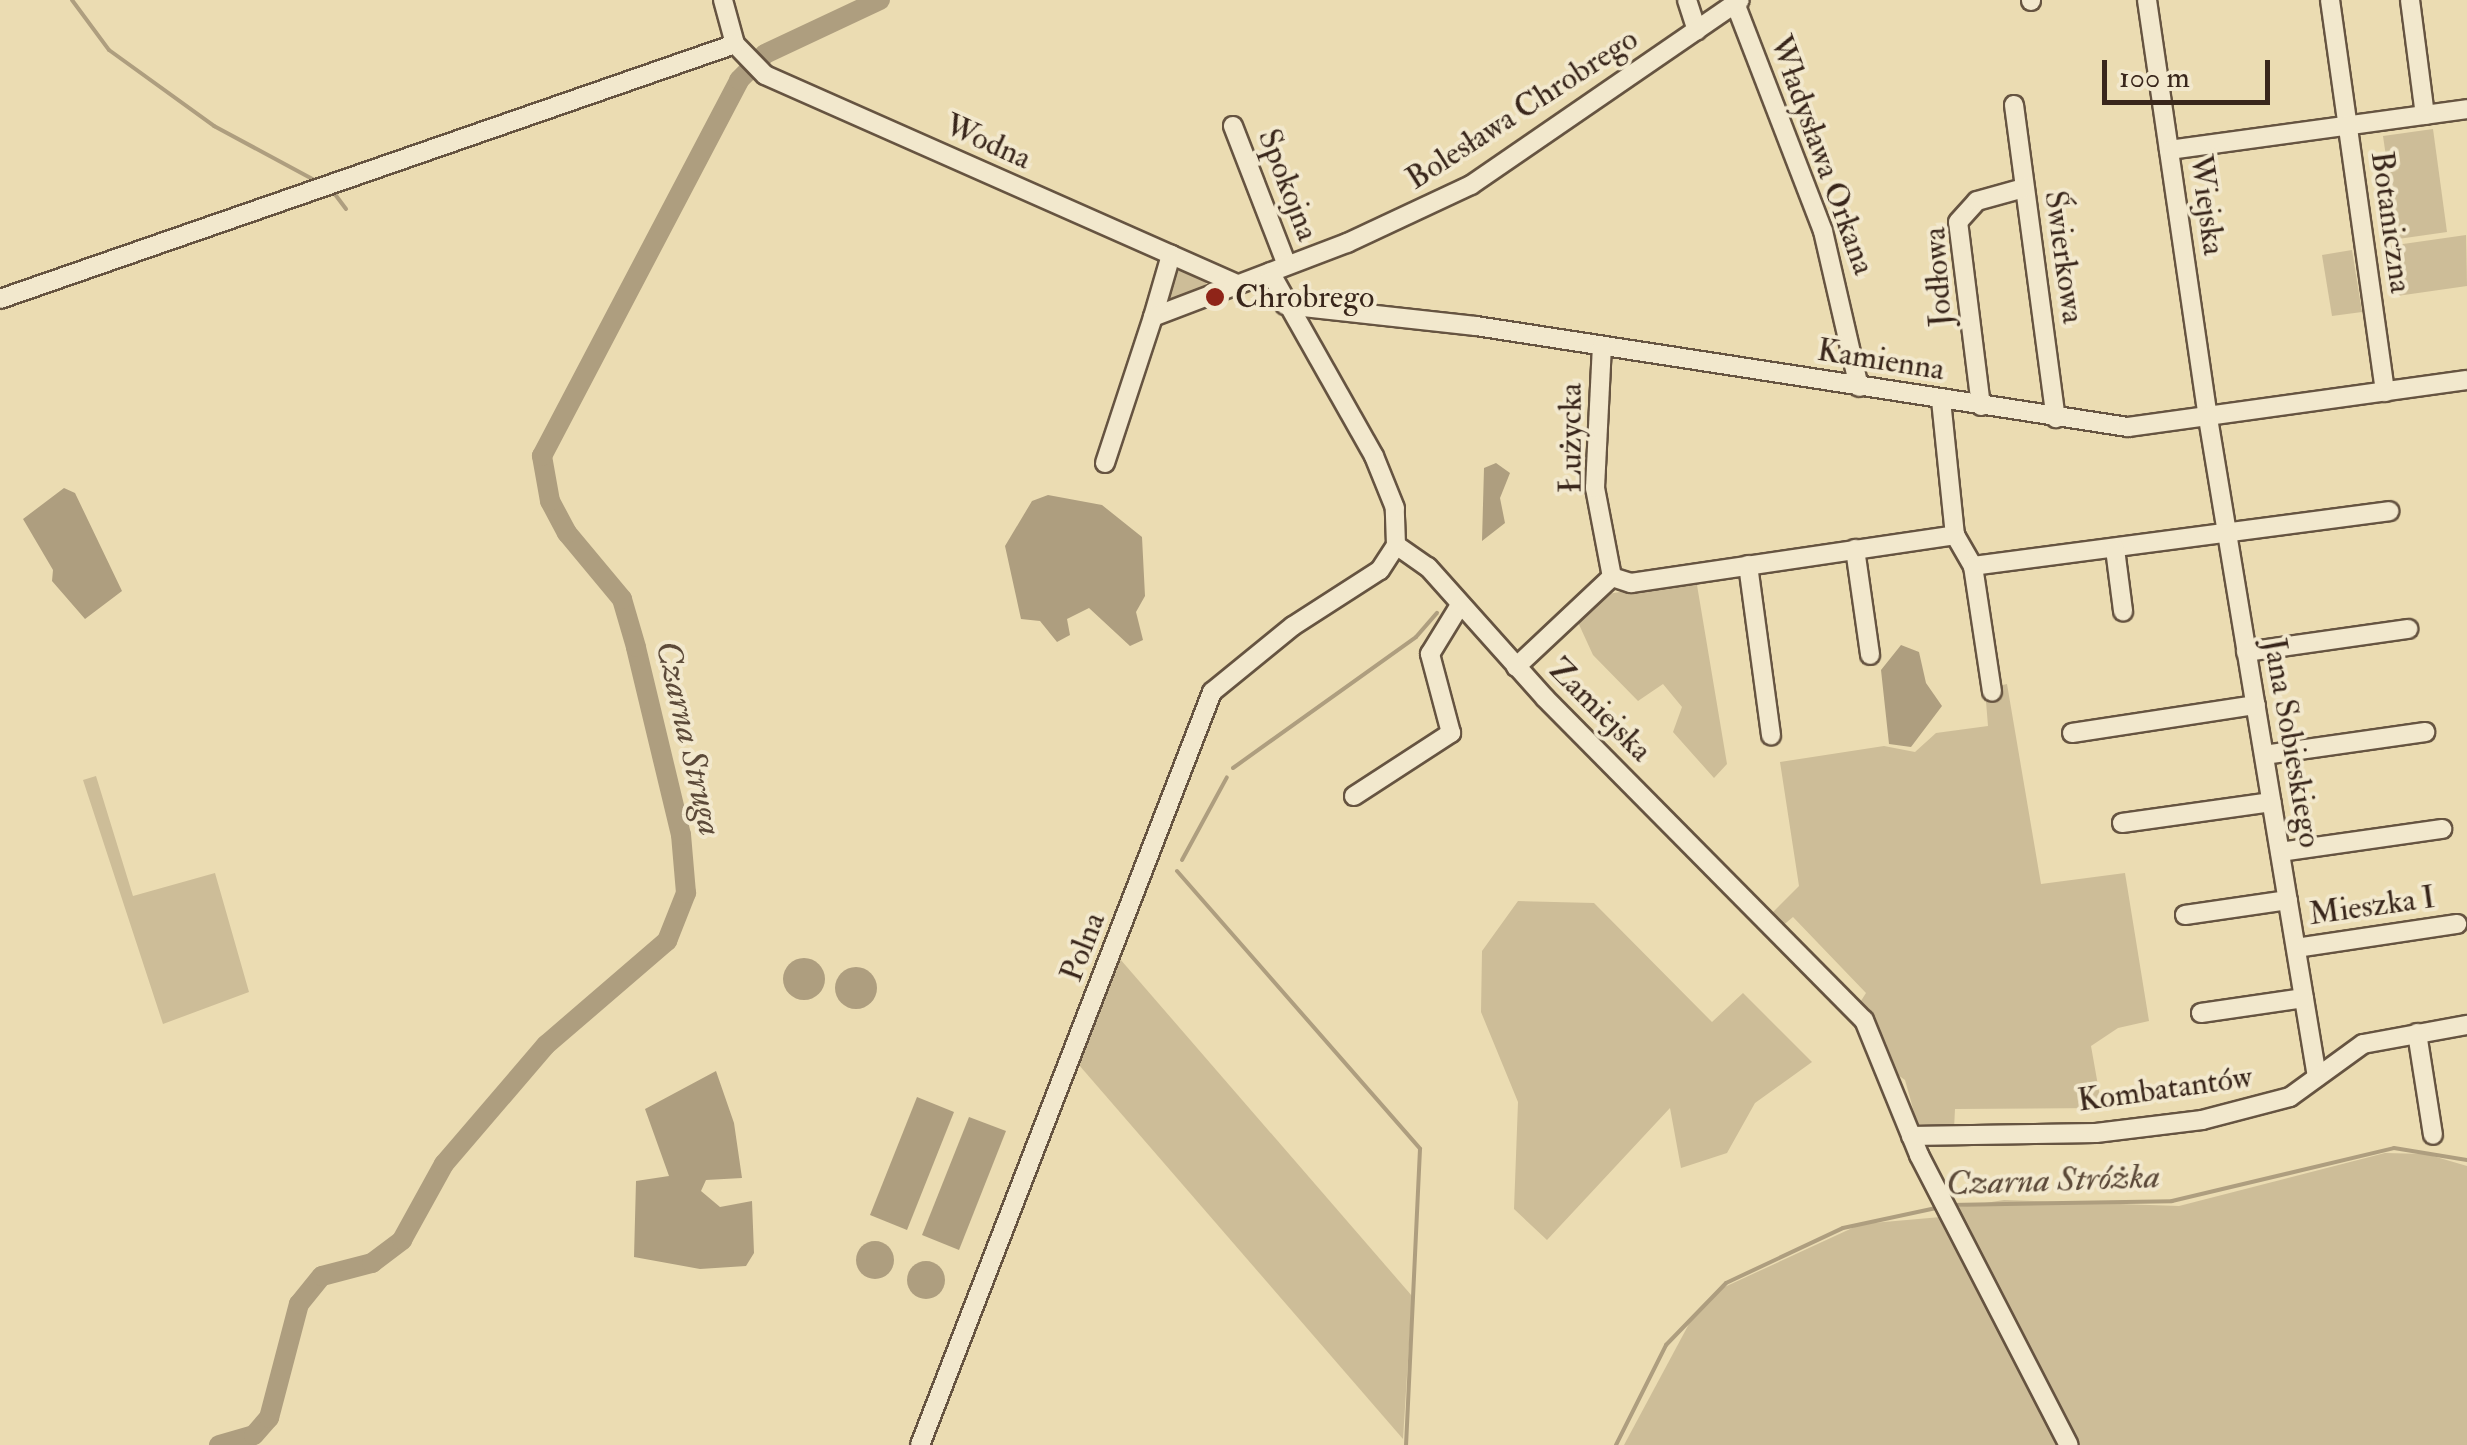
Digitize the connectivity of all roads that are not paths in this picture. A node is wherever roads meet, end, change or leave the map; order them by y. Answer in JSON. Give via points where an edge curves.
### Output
{"nodes":[{"id":1,"x":723,"y":0,"type":"edge"},
{"id":2,"x":1687,"y":0,"type":"edge"},
{"id":3,"x":2147,"y":0,"type":"edge"},
{"id":4,"x":2330,"y":0,"type":"edge"},
{"id":5,"x":2410,"y":0,"type":"edge"},
{"id":6,"x":1737,"y":2,"type":"edge"},
{"id":7,"x":1697,"y":30,"type":"junction"},
{"id":8,"x":740,"y":51,"type":"junction"},
{"id":9,"x":2014,"y":105,"type":"dead end"},
{"id":10,"x":2467,"y":110,"type":"edge"},
{"id":11,"x":2426,"y":115,"type":"junction"},
{"id":12,"x":1233,"y":126,"type":"dead end"},
{"id":13,"x":2347,"y":126,"type":"junction"},
{"id":14,"x":2169,"y":150,"type":"junction"},
{"id":15,"x":2024,"y":188,"type":"junction"},
{"id":16,"x":1171,"y":255,"type":"junction"},
{"id":17,"x":1278,"y":268,"type":"junction"},
{"id":18,"x":1237,"y":284,"type":"junction"},
{"id":19,"x":0,"y":299,"type":"edge"},
{"id":20,"x":1285,"y":305,"type":"junction"},
{"id":21,"x":1152,"y":317,"type":"junction"},
{"id":22,"x":1602,"y":346,"type":"junction"},
{"id":23,"x":2467,"y":380,"type":"edge"},
{"id":24,"x":1859,"y":387,"type":"junction"},
{"id":25,"x":2385,"y":392,"type":"junction"},
{"id":26,"x":1941,"y":400,"type":"junction"},
{"id":27,"x":1981,"y":406,"type":"junction"},
{"id":28,"x":2056,"y":418,"type":"junction"},
{"id":29,"x":2208,"y":418,"type":"junction"},
{"id":30,"x":1104,"y":463,"type":"dead end"},
{"id":31,"x":2389,"y":511,"type":"dead end"},
{"id":32,"x":2226,"y":534,"type":"junction"},
{"id":33,"x":1955,"y":535,"type":"junction"},
{"id":34,"x":1396,"y":545,"type":"junction"},
{"id":35,"x":2115,"y":548,"type":"junction"},
{"id":36,"x":1855,"y":549,"type":"junction"},
{"id":37,"x":1748,"y":565,"type":"junction"},
{"id":38,"x":1973,"y":566,"type":"junction"},
{"id":39,"x":1612,"y":577,"type":"junction"},
{"id":40,"x":1460,"y":605,"type":"junction"},
{"id":41,"x":2124,"y":612,"type":"dead end"},
{"id":42,"x":2408,"y":629,"type":"dead end"},
{"id":43,"x":2246,"y":652,"type":"junction"},
{"id":44,"x":1870,"y":655,"type":"dead end"},
{"id":45,"x":1516,"y":667,"type":"junction"},
{"id":46,"x":1992,"y":692,"type":"dead end"},
{"id":47,"x":2256,"y":705,"type":"junction"},
{"id":48,"x":2425,"y":732,"type":"dead end"},
{"id":49,"x":2072,"y":733,"type":"dead end"},
{"id":50,"x":1771,"y":735,"type":"dead end"},
{"id":51,"x":2264,"y":755,"type":"junction"},
{"id":52,"x":1354,"y":796,"type":"dead end"},
{"id":53,"x":2272,"y":802,"type":"junction"},
{"id":54,"x":2122,"y":823,"type":"dead end"},
{"id":55,"x":2442,"y":829,"type":"dead end"},
{"id":56,"x":2280,"y":852,"type":"junction"},
{"id":57,"x":2288,"y":900,"type":"junction"},
{"id":58,"x":2185,"y":916,"type":"dead end"},
{"id":59,"x":2457,"y":924,"type":"dead end"},
{"id":60,"x":2296,"y":948,"type":"junction"},
{"id":61,"x":2304,"y":998,"type":"junction"},
{"id":62,"x":2200,"y":1013,"type":"dead end"},
{"id":63,"x":2467,"y":1025,"type":"edge"},
{"id":64,"x":2417,"y":1032,"type":"junction"},
{"id":65,"x":2317,"y":1077,"type":"junction"},
{"id":66,"x":2433,"y":1135,"type":"dead end"},
{"id":67,"x":1911,"y":1136,"type":"junction"},
{"id":68,"x":920,"y":1445,"type":"edge"},
{"id":69,"x":2069,"y":1445,"type":"edge"}],
"edges":[{"from":1,"to":8,"type":"street"},
{"from":2,"to":7,"type":"street"},
{"from":3,"to":14,"type":"street","name":"Wiejska"},
{"from":4,"to":13,"type":"street","name":"Botaniczna"},
{"from":5,"to":11,"type":"street"},
{"from":6,"to":7,"type":"street","name":"Bolesława Chrobrego"},
{"from":6,"to":24,"type":"street","name":"Władysława Orkana","via":[[1823,231]]},
{"from":7,"to":17,"type":"street","name":"Bolesława Chrobrego","via":[[1470,184]]},
{"from":8,"to":16,"type":"street","name":"Wodna","via":[[765,75]]},
{"from":8,"to":19,"type":"street"},
{"from":9,"to":15,"type":"street","name":"Świerkowa"},
{"from":10,"to":11,"type":"street"},
{"from":11,"to":13,"type":"street"},
{"from":12,"to":17,"type":"street","name":"Spokojna"},
{"from":13,"to":14,"type":"street"},
{"from":13,"to":25,"type":"street","name":"Botaniczna"},
{"from":14,"to":29,"type":"street","name":"Wiejska"},
{"from":15,"to":27,"type":"street","name":"Jodłowa","via":[[1978,200],[1958,222]]},
{"from":15,"to":28,"type":"street","name":"Świerkowa"},
{"from":16,"to":18,"type":"street","name":"Wodna"},
{"from":16,"to":21,"type":"street"},
{"from":17,"to":18,"type":"street"},
{"from":17,"to":20,"type":"street","name":"Spokojna"},
{"from":18,"to":21,"type":"street"},
{"from":20,"to":22,"type":"street","name":"Kamienna"},
{"from":20,"to":34,"type":"street","via":[[1374,456],[1395,508]]},
{"from":21,"to":30,"type":"street"},
{"from":22,"to":24,"type":"street","name":"Kamienna"},
{"from":22,"to":39,"type":"street","name":"Łużycka","via":[[1595,488]]},
{"from":23,"to":25,"type":"street","name":"Kamienna"},
{"from":24,"to":26,"type":"street","name":"Kamienna"},
{"from":25,"to":29,"type":"street","name":"Kamienna"},
{"from":26,"to":27,"type":"street","name":"Kamienna"},
{"from":26,"to":33,"type":"street"},
{"from":27,"to":28,"type":"street","name":"Kamienna"},
{"from":28,"to":29,"type":"street","name":"Kamienna","via":[[2128,427]]},
{"from":29,"to":32,"type":"street","name":"Jana Sobieskiego"},
{"from":31,"to":32,"type":"street"},
{"from":32,"to":35,"type":"street"},
{"from":32,"to":43,"type":"street","name":"Jana Sobieskiego"},
{"from":33,"to":36,"type":"street"},
{"from":33,"to":38,"type":"street"},
{"from":34,"to":40,"type":"street","name":"Zamiejska","via":[[1411,552]]},
{"from":34,"to":68,"type":"street","name":"Polna","via":[[1380,570],[1293,626],[1212,692]]},
{"from":35,"to":38,"type":"street"},
{"from":35,"to":41,"type":"street"},
{"from":36,"to":37,"type":"street"},
{"from":36,"to":44,"type":"street"},
{"from":37,"to":39,"type":"street","via":[[1631,583]]},
{"from":37,"to":50,"type":"street"},
{"from":38,"to":46,"type":"street"},
{"from":39,"to":45,"type":"street"},
{"from":40,"to":45,"type":"street","name":"Zamiejska"},
{"from":40,"to":52,"type":"street","via":[[1430,654],[1450,733]]},
{"from":42,"to":43,"type":"street"},
{"from":43,"to":47,"type":"street","name":"Jana Sobieskiego"},
{"from":45,"to":67,"type":"street","name":"Zamiejska","via":[[1854,1006],[1872,1034]]},
{"from":47,"to":49,"type":"street"},
{"from":47,"to":51,"type":"street","name":"Jana Sobieskiego"},
{"from":48,"to":51,"type":"street"},
{"from":51,"to":53,"type":"street","name":"Jana Sobieskiego"},
{"from":53,"to":54,"type":"street"},
{"from":53,"to":56,"type":"street","name":"Jana Sobieskiego"},
{"from":55,"to":56,"type":"street"},
{"from":56,"to":57,"type":"street","name":"Jana Sobieskiego"},
{"from":57,"to":58,"type":"street"},
{"from":57,"to":60,"type":"street","name":"Jana Sobieskiego"},
{"from":59,"to":60,"type":"street","name":"Mieszka I"},
{"from":60,"to":61,"type":"street","name":"Jana Sobieskiego"},
{"from":61,"to":62,"type":"street"},
{"from":61,"to":65,"type":"street","name":"Jana Sobieskiego"},
{"from":63,"to":64,"type":"street","name":"Kombatantów"},
{"from":64,"to":65,"type":"street","name":"Kombatantów","via":[[2363,1044]]},
{"from":64,"to":66,"type":"street"},
{"from":65,"to":67,"type":"street","name":"Kombatantów","via":[[2274,1104],[2159,1128]]},
{"from":67,"to":69,"type":"street","name":"Zamiejska"}]}
